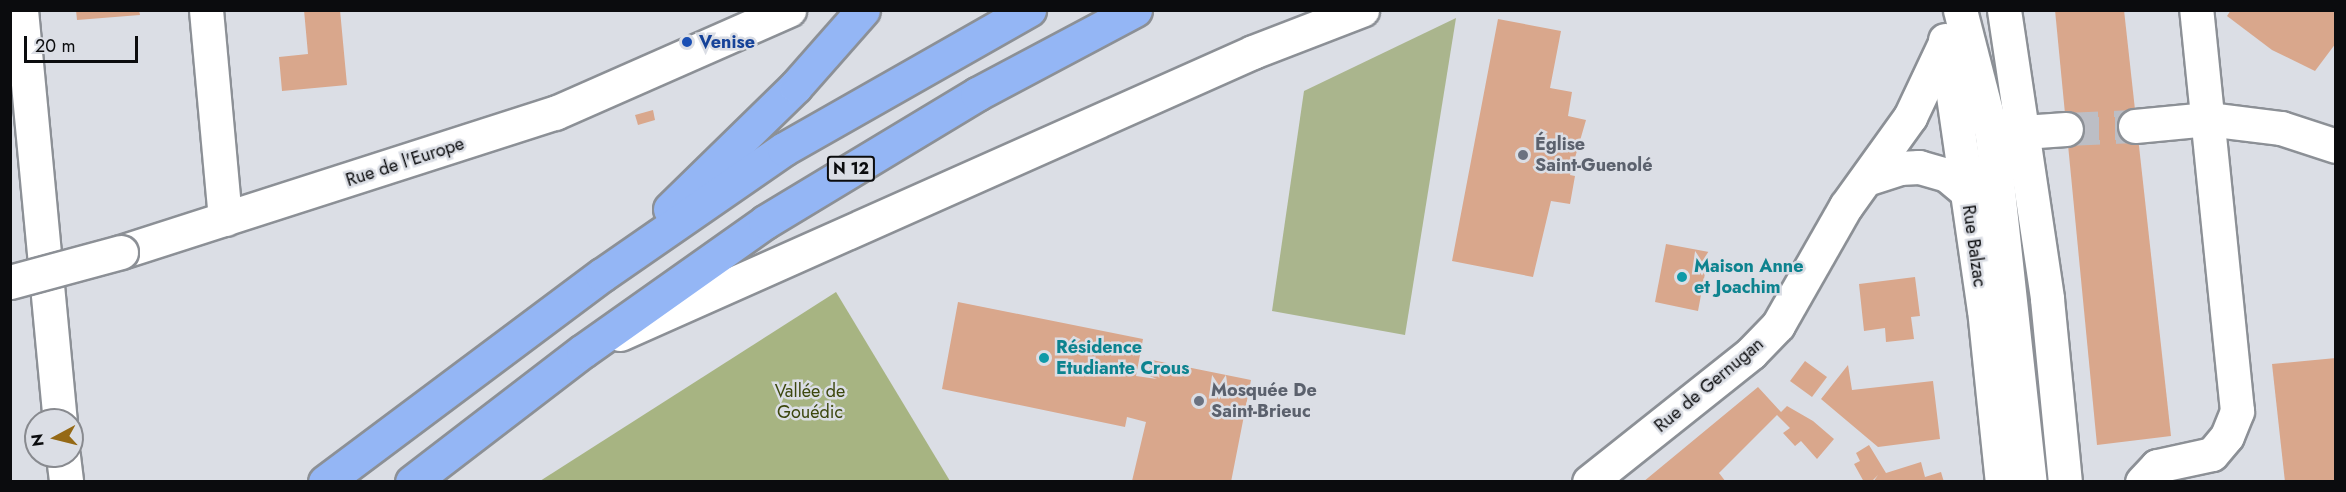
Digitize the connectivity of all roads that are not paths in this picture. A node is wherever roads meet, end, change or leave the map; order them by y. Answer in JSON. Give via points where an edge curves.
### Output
{"nodes":[{"id":1,"x":21,"y":10,"type":"edge"},
{"id":2,"x":206,"y":10,"type":"edge"},
{"id":3,"x":789,"y":10,"type":"edge"},
{"id":4,"x":863,"y":10,"type":"edge"},
{"id":5,"x":1029,"y":10,"type":"edge"},
{"id":6,"x":1135,"y":10,"type":"edge"},
{"id":7,"x":1362,"y":10,"type":"edge"},
{"id":8,"x":1940,"y":10,"type":"edge"},
{"id":9,"x":1960,"y":10,"type":"edge"},
{"id":10,"x":1985,"y":10,"type":"edge"},
{"id":11,"x":2004,"y":10,"type":"edge"},
{"id":12,"x":2196,"y":10,"type":"edge"},
{"id":13,"x":720,"y":25,"type":"edge"},
{"id":14,"x":1945,"y":43,"type":"junction"},
{"id":15,"x":1987,"y":110,"type":"junction"},
{"id":16,"x":20,"y":112,"type":"edge"},
{"id":17,"x":2208,"y":119,"type":"junction"},
{"id":18,"x":2135,"y":126,"type":"tunnel mouth"},
{"id":19,"x":2066,"y":129,"type":"tunnel mouth"},
{"id":20,"x":2024,"y":132,"type":"junction"},
{"id":21,"x":2336,"y":147,"type":"edge"},
{"id":22,"x":1866,"y":179,"type":"junction"},
{"id":23,"x":1966,"y":191,"type":"junction"},
{"id":24,"x":225,"y":219,"type":"junction"},
{"id":25,"x":602,"y":275,"type":"junction"},
{"id":26,"x":10,"y":282,"type":"edge"},
{"id":27,"x":583,"y":351,"type":"junction"},
{"id":28,"x":58,"y":408,"type":"edge"},
{"id":29,"x":325,"y":482,"type":"edge"},
{"id":30,"x":412,"y":482,"type":"edge"},
{"id":31,"x":1589,"y":482,"type":"edge"},
{"id":32,"x":2002,"y":482,"type":"edge"},
{"id":33,"x":2030,"y":482,"type":"edge"},
{"id":34,"x":2065,"y":482,"type":"edge"},
{"id":35,"x":2142,"y":482,"type":"edge"}],
"edges":[{"from":1,"to":16,"type":"street"},
{"from":2,"to":24,"type":"street"},
{"from":3,"to":13,"type":"street","name":"Rue de l'Europe"},
{"from":4,"to":25,"type":"highway","via":[[796,86]]},
{"from":5,"to":25,"type":"highway","via":[[784,149]]},
{"from":6,"to":27,"type":"highway","number":"N 12","via":[[977,94],[765,222]]},
{"from":7,"to":27,"type":"street","via":[[1253,52]]},
{"from":8,"to":14,"type":"street","name":"Rue Balzac"},
{"from":9,"to":15,"type":"street"},
{"from":10,"to":15,"type":"street"},
{"from":11,"to":20,"type":"street"},
{"from":12,"to":17,"type":"street"},
{"from":13,"to":24,"type":"street","name":"Rue de l'Europe","via":[[555,113]]},
{"from":14,"to":22,"type":"street","name":"Rue de Gernugan","via":[[1910,117]]},
{"from":14,"to":23,"type":"street","name":"Rue Balzac"},
{"from":15,"to":20,"type":"street"},
{"from":15,"to":33,"type":"street"},
{"from":16,"to":28,"type":"street"},
{"from":17,"to":18,"type":"street"},
{"from":17,"to":21,"type":"street","via":[[2281,128]]},
{"from":17,"to":35,"type":"street","via":[[2237,411],[2228,436],[2212,454],[2157,466]]},
{"from":19,"to":20,"type":"street"},
{"from":20,"to":34,"type":"street","via":[[2047,299]]},
{"from":22,"to":23,"type":"street","via":[[1899,168],[1919,167],[1947,175]]},
{"from":22,"to":31,"type":"street","name":"Rue de Gernugan","via":[[1846,206],[1778,325],[1751,353]]},
{"from":23,"to":32,"type":"street","name":"Rue Balzac"},
{"from":24,"to":26,"type":"street","name":"Rue de l'Europe","bridge":true},
{"from":25,"to":29,"type":"highway"},
{"from":27,"to":30,"type":"highway","number":"N 12"}]}
